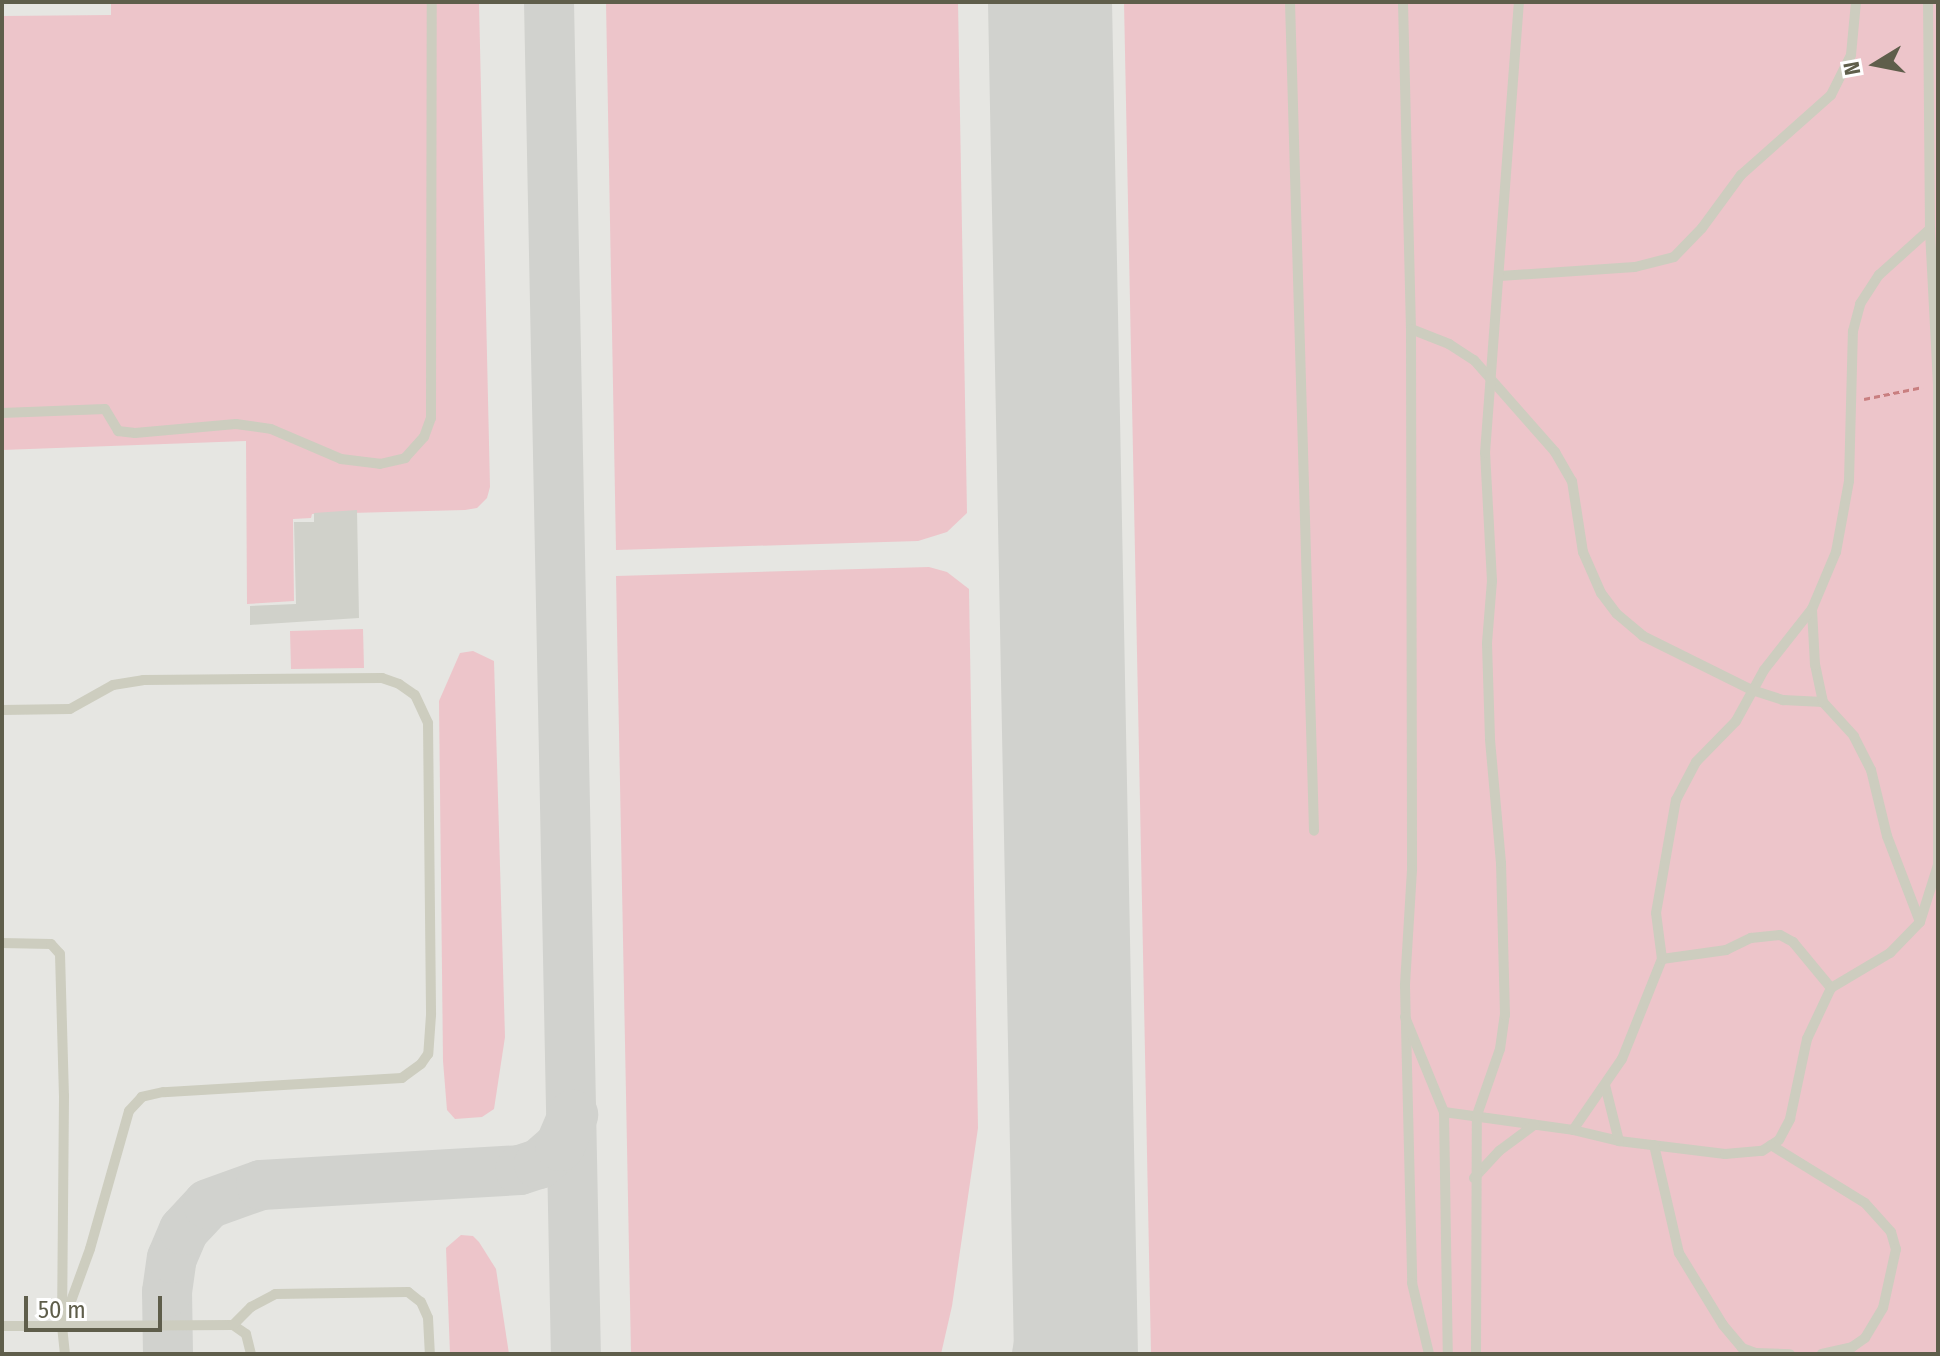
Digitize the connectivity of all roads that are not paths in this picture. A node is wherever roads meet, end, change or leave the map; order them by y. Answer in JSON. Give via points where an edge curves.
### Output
{"nodes":[{"id":1,"x":432,"y":2,"type":"edge"},
{"id":2,"x":1290,"y":2,"type":"edge"},
{"id":3,"x":1403,"y":2,"type":"edge"},
{"id":4,"x":1519,"y":2,"type":"edge"},
{"id":5,"x":1856,"y":2,"type":"edge"},
{"id":6,"x":1928,"y":2,"type":"edge"},
{"id":7,"x":1930,"y":229,"type":"junction"},
{"id":8,"x":1500,"y":276,"type":"junction"},
{"id":9,"x":1411,"y":329,"type":"junction"},
{"id":10,"x":1490,"y":381,"type":"junction"},
{"id":11,"x":1938,"y":384,"type":"edge"},
{"id":12,"x":2,"y":413,"type":"edge"},
{"id":13,"x":1812,"y":609,"type":"junction"},
{"id":14,"x":1752,"y":690,"type":"junction"},
{"id":15,"x":1823,"y":702,"type":"junction"},
{"id":16,"x":2,"y":710,"type":"edge"},
{"id":17,"x":1314,"y":831,"type":"dead end"},
{"id":18,"x":1920,"y":922,"type":"junction"},
{"id":19,"x":2,"y":943,"type":"edge"},
{"id":20,"x":1662,"y":959,"type":"junction"},
{"id":21,"x":1831,"y":988,"type":"junction"},
{"id":22,"x":1405,"y":1017,"type":"junction"},
{"id":23,"x":1605,"y":1085,"type":"junction"},
{"id":24,"x":1444,"y":1112,"type":"junction"},
{"id":25,"x":1477,"y":1115,"type":"junction"},
{"id":26,"x":1534,"y":1125,"type":"junction"},
{"id":27,"x":1573,"y":1130,"type":"junction"},
{"id":28,"x":1619,"y":1141,"type":"junction"},
{"id":29,"x":1654,"y":1145,"type":"junction"},
{"id":30,"x":1771,"y":1145,"type":"junction"},
{"id":31,"x":1474,"y":1178,"type":"junction"},
{"id":32,"x":233,"y":1325,"type":"junction"},
{"id":33,"x":2,"y":1326,"type":"edge"},
{"id":34,"x":62,"y":1326,"type":"junction"},
{"id":35,"x":65,"y":1354,"type":"edge"},
{"id":36,"x":251,"y":1354,"type":"edge"},
{"id":37,"x":430,"y":1354,"type":"edge"},
{"id":38,"x":1429,"y":1354,"type":"edge"},
{"id":39,"x":1448,"y":1354,"type":"edge"},
{"id":40,"x":1476,"y":1354,"type":"edge"},
{"id":41,"x":1790,"y":1354,"type":"edge"},
{"id":42,"x":1822,"y":1354,"type":"edge"}],
"edges":[{"from":1,"to":12,"type":"lane","via":[[431,418],[424,437],[405,458],[380,464],[341,459],[271,429],[236,424],[118,431],[105,409]]},
{"from":2,"to":17,"type":"lane"},
{"from":3,"to":9,"type":"lane"},
{"from":4,"to":8,"type":"lane"},
{"from":5,"to":8,"type":"lane","via":[[1851,55],[1831,95],[1741,175],[1674,257],[1635,267]]},
{"from":6,"to":7,"type":"lane"},
{"from":7,"to":11,"type":"lane"},
{"from":7,"to":13,"type":"lane","via":[[1879,275],[1860,304],[1853,331],[1849,481],[1838,538]]},
{"from":8,"to":10,"type":"lane"},
{"from":9,"to":10,"type":"lane","via":[[1474,360]]},
{"from":9,"to":22,"type":"lane","via":[[1412,870]]},
{"from":10,"to":14,"type":"lane","via":[[1555,452],[1572,481],[1583,552],[1617,614],[1643,636]]},
{"from":10,"to":25,"type":"lane","via":[[1485,453],[1492,581],[1487,643],[1505,1015],[1500,1049]]},
{"from":11,"to":18,"type":"lane","via":[[1938,865]]},
{"from":13,"to":14,"type":"lane"},
{"from":13,"to":15,"type":"lane"},
{"from":14,"to":15,"type":"lane","via":[[1783,700]]},
{"from":14,"to":20,"type":"lane","via":[[1736,721],[1696,762],[1676,800],[1656,913]]},
{"from":15,"to":18,"type":"lane","via":[[1854,736],[1871,770],[1887,836]]},
{"from":16,"to":34,"type":"lane","via":[[70,709],[113,685],[143,680],[382,678],[415,695],[428,723],[428,1054],[411,1074],[390,1080],[142,1097],[129,1111]]},
{"from":18,"to":21,"type":"lane","via":[[1890,953]]},
{"from":19,"to":34,"type":"lane","via":[[51,944],[60,954]]},
{"from":20,"to":21,"type":"lane","via":[[1780,935],[1793,942]]},
{"from":20,"to":23,"type":"lane","via":[[1622,1059]]},
{"from":21,"to":30,"type":"lane","via":[[1807,1039],[1790,1119]]},
{"from":22,"to":24,"type":"lane"},
{"from":22,"to":38,"type":"lane","via":[[1412,1283]]},
{"from":23,"to":27,"type":"lane"},
{"from":23,"to":28,"type":"lane"},
{"from":24,"to":25,"type":"lane"},
{"from":24,"to":39,"type":"lane"},
{"from":25,"to":26,"type":"lane"},
{"from":25,"to":31,"type":"lane"},
{"from":26,"to":27,"type":"lane"},
{"from":26,"to":31,"type":"lane"},
{"from":27,"to":28,"type":"lane"},
{"from":28,"to":29,"type":"lane"},
{"from":29,"to":30,"type":"lane","via":[[1725,1154],[1762,1151]]},
{"from":29,"to":41,"type":"lane","via":[[1679,1253],[1723,1325],[1742,1348]]},
{"from":30,"to":42,"type":"lane","via":[[1865,1203],[1891,1232],[1896,1249],[1883,1308],[1865,1338]]},
{"from":31,"to":40,"type":"lane"},
{"from":32,"to":34,"type":"lane"},
{"from":32,"to":36,"type":"lane","via":[[246,1334]]},
{"from":32,"to":37,"type":"lane","via":[[275,1294],[408,1292],[421,1302],[428,1318]]},
{"from":33,"to":34,"type":"lane"},
{"from":34,"to":35,"type":"lane"}]}
